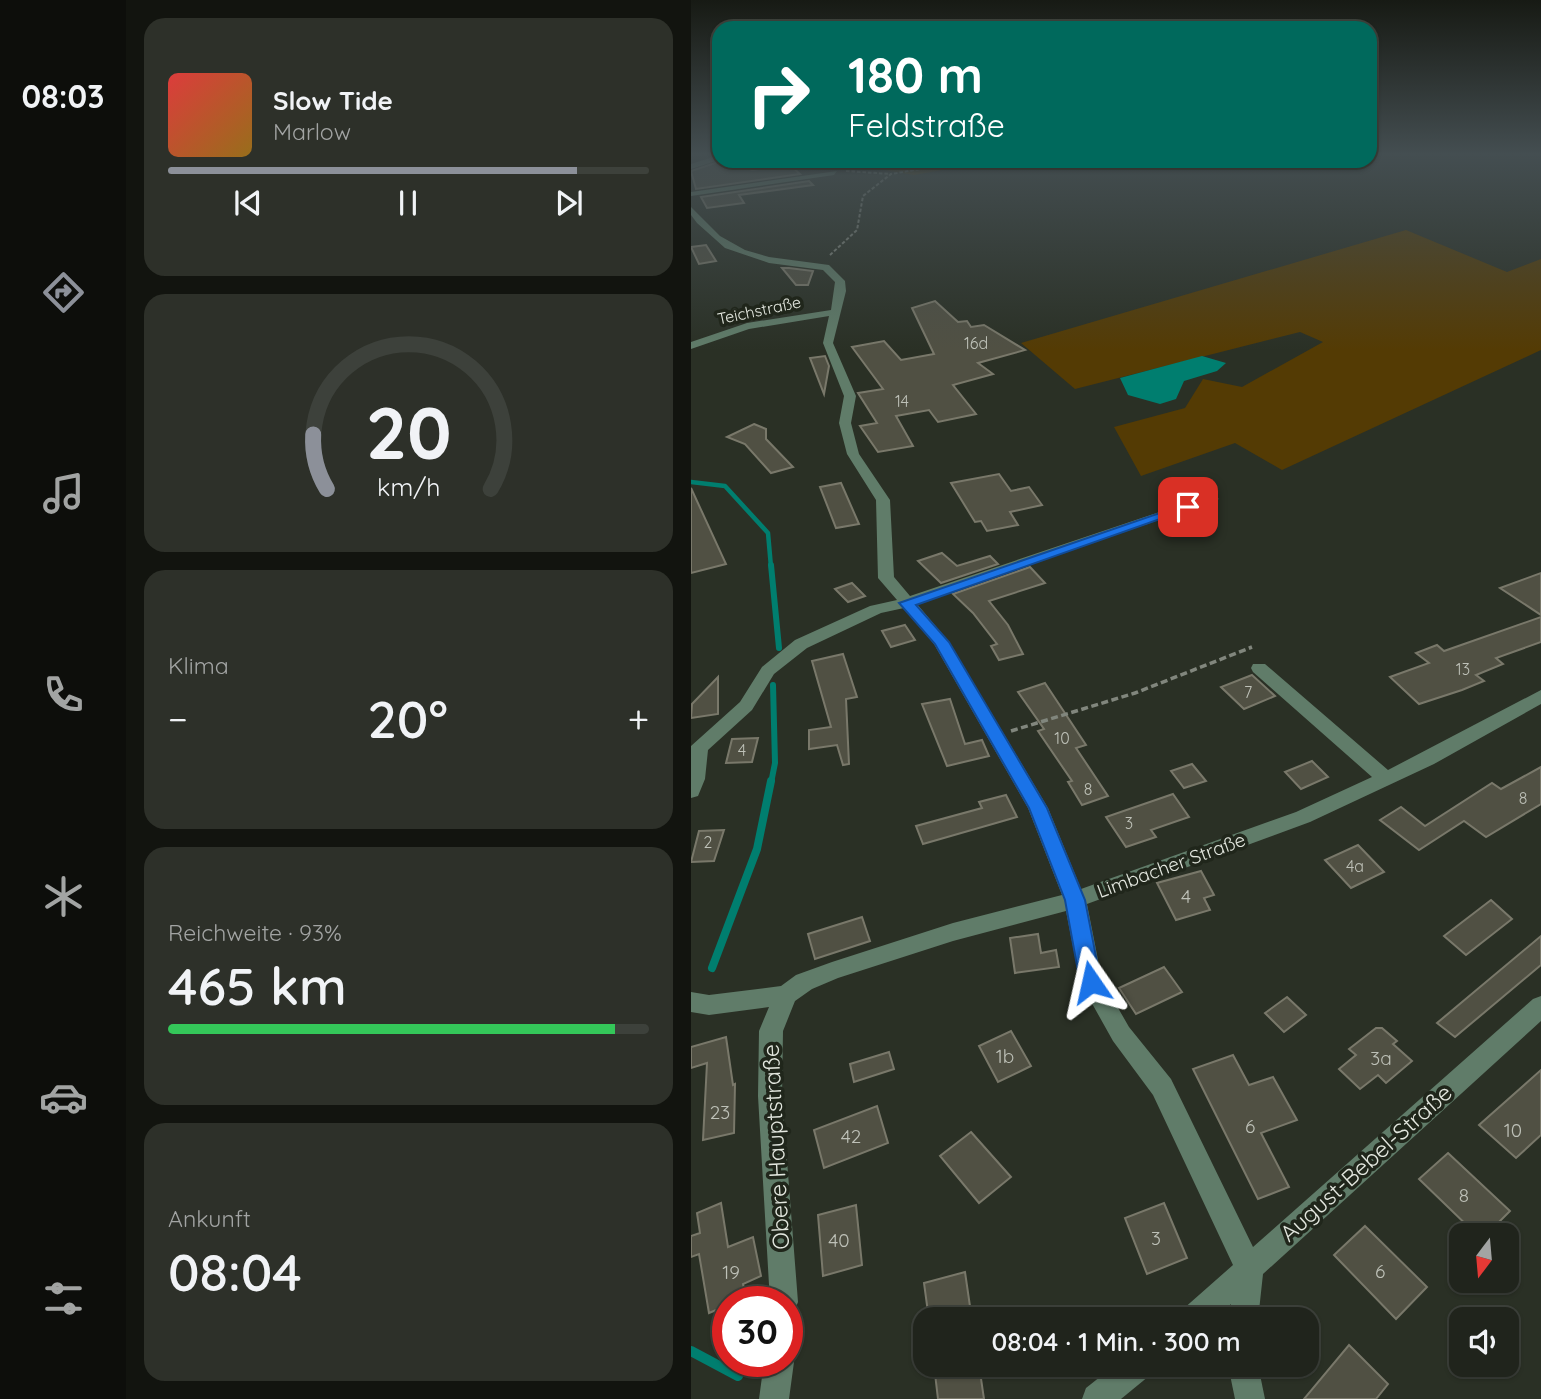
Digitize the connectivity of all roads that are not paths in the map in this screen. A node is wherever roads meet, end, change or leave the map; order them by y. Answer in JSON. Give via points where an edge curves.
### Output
{"nodes":[{"id":1,"x":699,"y":219,"type":"edge"},
{"id":2,"x":836,"y":312,"type":"junction"},
{"id":3,"x":691,"y":346,"type":"edge"},
{"id":4,"x":1212,"y":499,"type":"dead end"},
{"id":5,"x":906,"y":603,"type":"junction"},
{"id":6,"x":1259,"y":668,"type":"dead end"},
{"id":7,"x":1541,"y":696,"type":"edge"},
{"id":8,"x":695,"y":744,"type":"edge"},
{"id":9,"x":1386,"y":779,"type":"junction"},
{"id":10,"x":691,"y":791,"type":"edge"},
{"id":11,"x":1075,"y":900,"type":"junction"},
{"id":12,"x":786,"y":995,"type":"junction"},
{"id":13,"x":691,"y":1003,"type":"edge"},
{"id":14,"x":1541,"y":1006,"type":"edge"},
{"id":15,"x":1250,"y":1270,"type":"junction"},
{"id":16,"x":783,"y":1286,"type":"edge"},
{"id":17,"x":1207,"y":1307,"type":"edge"},
{"id":18,"x":1245,"y":1307,"type":"edge"},
{"id":19,"x":777,"y":1377,"type":"edge"},
{"id":20,"x":1123,"y":1377,"type":"edge"},
{"id":21,"x":1245,"y":1377,"type":"edge"},
{"id":22,"x":774,"y":1399,"type":"edge"},
{"id":23,"x":1096,"y":1399,"type":"edge"},
{"id":24,"x":1250,"y":1399,"type":"edge"}],
"edges":[{"from":1,"to":2,"type":"street","via":[[731,247],[773,261],[826,267],[840,281]]},
{"from":2,"to":3,"type":"street","name":"Teichstraße","via":[[747,326]]},
{"from":2,"to":5,"type":"street","via":[[827,343],[850,396],[845,423],[853,454],[883,500],[886,578]]},
{"from":4,"to":5,"type":"street"},
{"from":5,"to":8,"type":"street","via":[[876,609],[801,644],[767,671],[746,706]]},
{"from":5,"to":11,"type":"street","via":[[941,642],[1038,808]]},
{"from":6,"to":9,"type":"street"},
{"from":7,"to":9,"type":"street","name":"Limbacher Straße"},
{"from":8,"to":10,"type":"street"},
{"from":9,"to":11,"type":"street","name":"Limbacher Straße","via":[[1303,817]]},
{"from":11,"to":12,"type":"street","name":"Limbacher Straße","via":[[832,971]]},
{"from":11,"to":15,"type":"street","via":[[1091,982],[1120,1034],[1162,1087]]},
{"from":12,"to":13,"type":"street","via":[[709,1005]]},
{"from":12,"to":16,"type":"street","name":"Obere Hauptstraße","via":[[771,1031],[770,1096]]},
{"from":14,"to":15,"type":"street","name":"August-Bebel-Straße"},
{"from":15,"to":17,"type":"street","name":"August-Bebel-Straße"},
{"from":15,"to":18,"type":"street"},
{"from":19,"to":22,"type":"street"},
{"from":20,"to":23,"type":"street"},
{"from":21,"to":24,"type":"street"}]}
